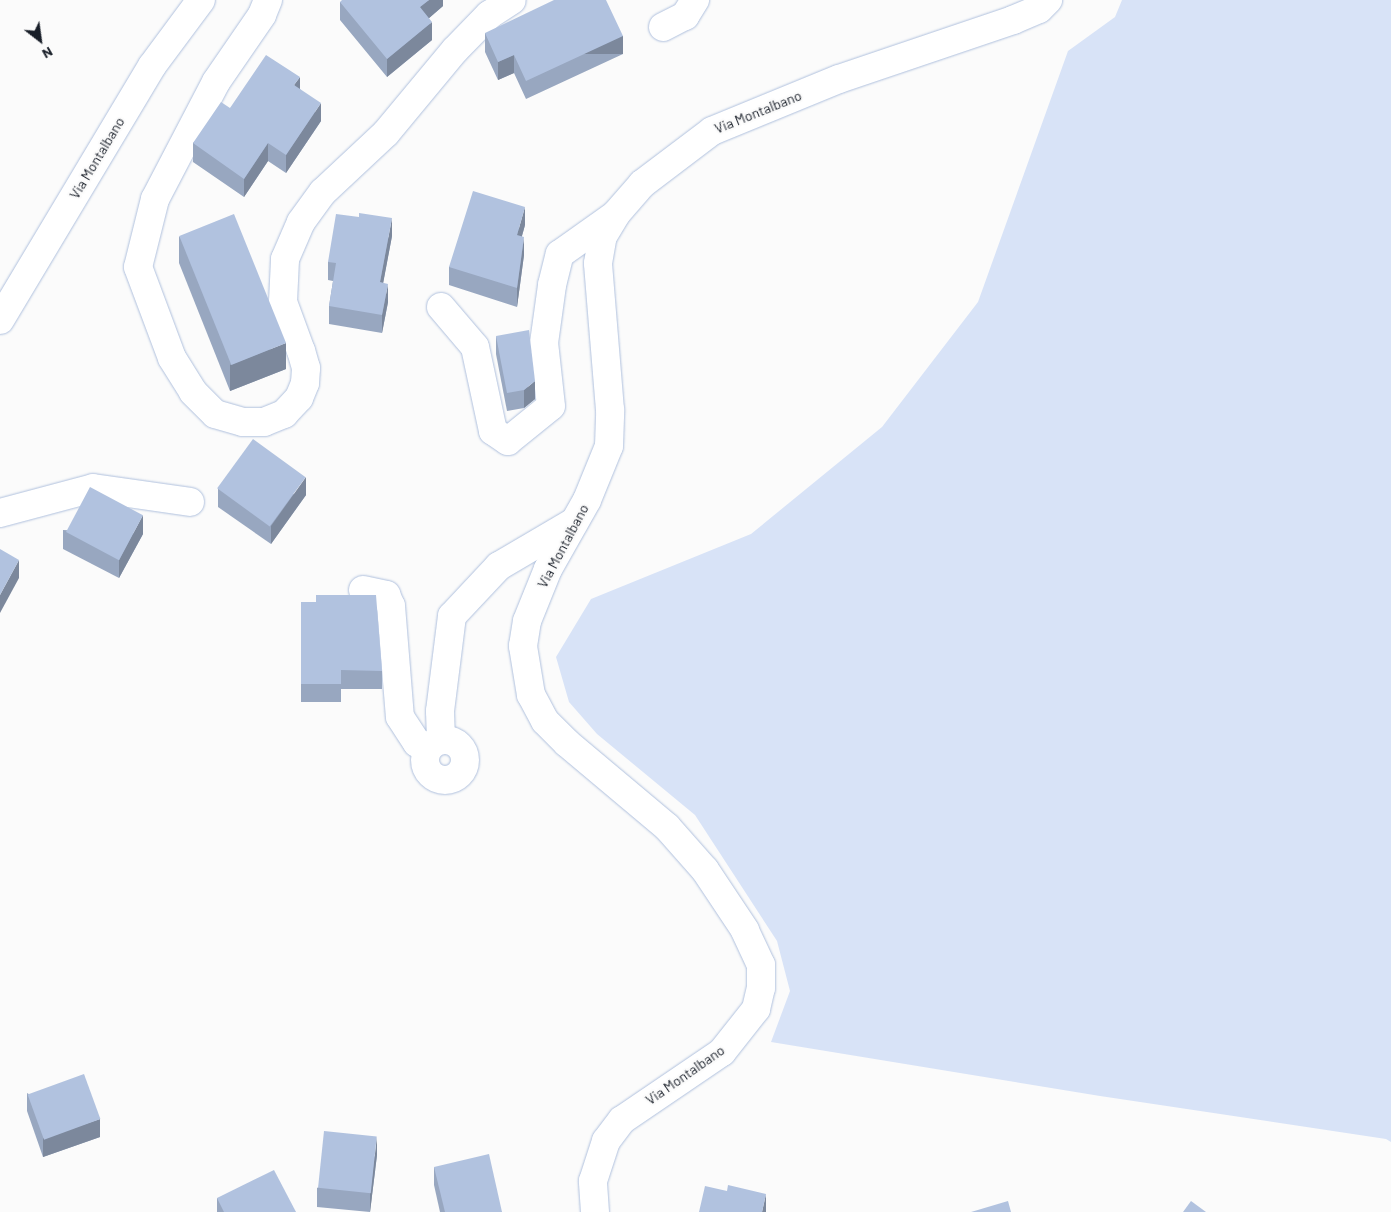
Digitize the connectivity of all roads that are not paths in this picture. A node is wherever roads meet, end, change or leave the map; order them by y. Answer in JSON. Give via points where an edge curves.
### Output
{"nodes":[{"id":1,"x":201,"y":0,"type":"edge"},
{"id":2,"x":268,"y":0,"type":"edge"},
{"id":3,"x":512,"y":0,"type":"edge"},
{"id":4,"x":695,"y":0,"type":"edge"},
{"id":5,"x":1048,"y":0,"type":"edge"},
{"id":6,"x":663,"y":27,"type":"dead end"},
{"id":7,"x":616,"y":214,"type":"junction"},
{"id":8,"x":441,"y":307,"type":"dead end"},
{"id":9,"x":0,"y":320,"type":"edge"},
{"id":10,"x":190,"y":502,"type":"dead end"},
{"id":11,"x":0,"y":513,"type":"edge"},
{"id":12,"x":574,"y":522,"type":"junction"},
{"id":13,"x":363,"y":590,"type":"dead end"},
{"id":14,"x":435,"y":744,"type":"junction"},
{"id":15,"x":463,"y":770,"type":"dead end"},
{"id":16,"x":595,"y":1212,"type":"edge"}],
"edges":[{"from":1,"to":9,"type":"street","name":"Via Montalbano","via":[[152,66]]},
{"from":2,"to":3,"type":"street","via":[[262,15],[216,82],[155,199],[138,267],[172,358],[193,392],[215,414],[243,422],[264,422],[284,414],[299,398],[305,383],[306,368],[283,302],[285,259],[300,222],[322,192],[386,133],[455,50],[489,15]]},
{"from":4,"to":6,"type":"street","via":[[685,16]]},
{"from":5,"to":7,"type":"street","name":"Via Montalbano","via":[[1039,9],[1013,20],[839,79],[712,130],[642,184]]},
{"from":7,"to":8,"type":"street","via":[[560,254],[544,342],[551,406],[508,441],[493,432],[475,347]]},
{"from":7,"to":12,"type":"street","name":"Via Montalbano","via":[[603,236],[598,263],[610,410],[609,446],[602,469]]},
{"from":10,"to":11,"type":"street","via":[[93,488]]},
{"from":12,"to":14,"type":"street","via":[[499,566],[452,616]]},
{"from":12,"to":16,"type":"street","name":"Via Montalbano","via":[[548,569],[527,621],[523,646],[531,696],[545,721],[567,744],[667,827],[705,870],[745,930],[761,965],[762,988],[742,1030],[722,1052],[622,1120],[606,1141],[593,1181]]},
{"from":13,"to":14,"type":"street","via":[[386,595],[392,606],[400,717],[417,743]]},
{"from":14,"to":15,"type":"street","via":[[454,742],[463,750]]}]}
